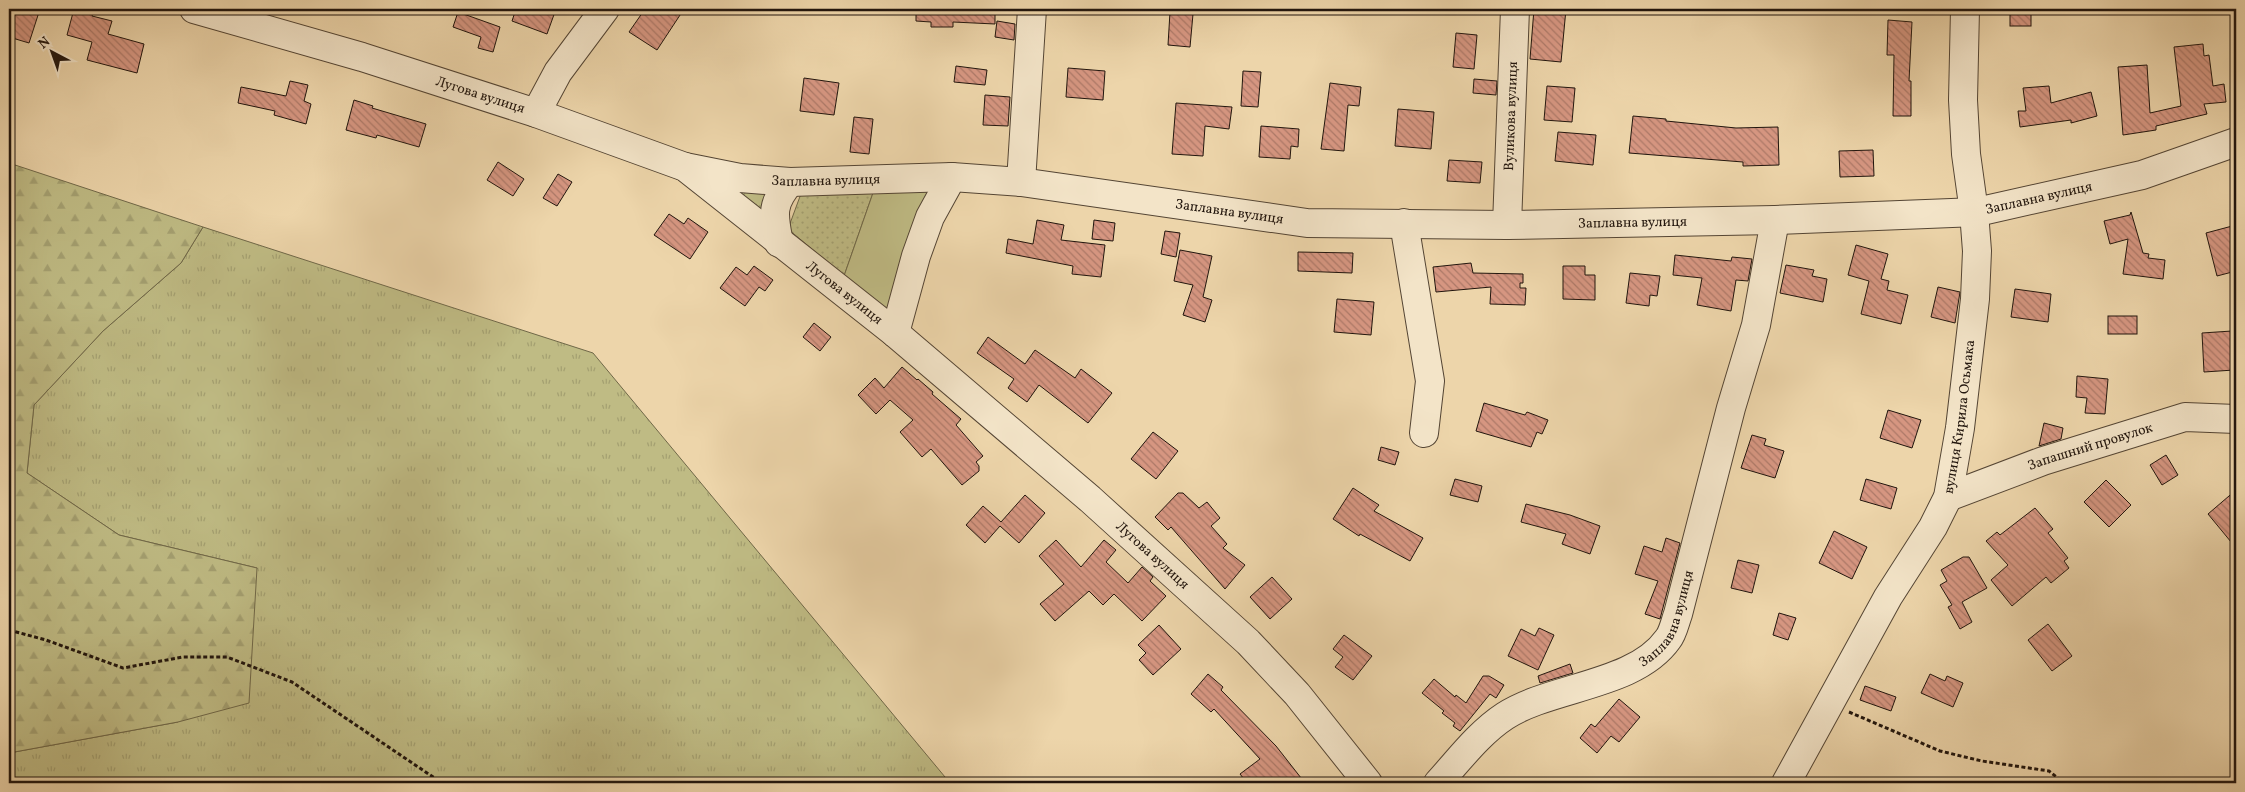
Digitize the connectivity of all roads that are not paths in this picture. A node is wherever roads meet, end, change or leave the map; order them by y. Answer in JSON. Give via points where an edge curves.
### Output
{"nodes":[{"id":1,"x":194,"y":9,"type":"edge"},
{"id":2,"x":605,"y":9,"type":"edge"},
{"id":3,"x":1032,"y":9,"type":"edge"},
{"id":4,"x":1514,"y":9,"type":"edge"},
{"id":5,"x":1965,"y":9,"type":"edge"},
{"id":6,"x":536,"y":113,"type":"junction"},
{"id":7,"x":2236,"y":142,"type":"edge"},
{"id":8,"x":684,"y":167,"type":"junction"},
{"id":9,"x":952,"y":177,"type":"junction"},
{"id":10,"x":790,"y":182,"type":"junction"},
{"id":11,"x":1021,"y":182,"type":"junction"},
{"id":12,"x":1974,"y":212,"type":"junction"},
{"id":13,"x":1775,"y":220,"type":"junction"},
{"id":14,"x":1404,"y":223,"type":"junction"},
{"id":15,"x":1507,"y":225,"type":"junction"},
{"id":16,"x":779,"y":243,"type":"junction"},
{"id":17,"x":895,"y":333,"type":"junction"},
{"id":18,"x":2236,"y":419,"type":"edge"},
{"id":19,"x":1424,"y":433,"type":"dead end"},
{"id":20,"x":1948,"y":497,"type":"junction"},
{"id":21,"x":1368,"y":783,"type":"edge"},
{"id":22,"x":1438,"y":783,"type":"edge"},
{"id":23,"x":1786,"y":783,"type":"edge"}],
"edges":[{"from":1,"to":6,"type":"street","name":"Лугова вулиця","via":[[362,57]]},
{"from":2,"to":6,"type":"street","via":[[558,72]]},
{"from":3,"to":11,"type":"street"},
{"from":4,"to":15,"type":"street","name":"Вуликова вулиця"},
{"from":5,"to":12,"type":"street","name":"вулиця Кирила Осьмака","via":[[1963,100]]},
{"from":6,"to":8,"type":"street","name":"Лугова вулиця"},
{"from":7,"to":12,"type":"street","name":"Заплавна вулиця","via":[[2142,175]]},
{"from":8,"to":10,"type":"street","name":"Заплавна вулиця","via":[[740,178]]},
{"from":8,"to":16,"type":"street","name":"Лугова вулиця"},
{"from":9,"to":10,"type":"street","name":"Заплавна вулиця"},
{"from":9,"to":11,"type":"street","name":"Заплавна вулиця"},
{"from":9,"to":17,"type":"street","via":[[930,217]]},
{"from":10,"to":16,"type":"street","via":[[778,196],[773,215]]},
{"from":11,"to":14,"type":"street","name":"Заплавна вулиця","via":[[1307,223]]},
{"from":12,"to":13,"type":"street","name":"Заплавна вулиця"},
{"from":12,"to":20,"type":"street","name":"вулиця Кирила Осьмака","via":[[1976,299]]},
{"from":13,"to":15,"type":"street","name":"Заплавна вулиця"},
{"from":13,"to":22,"type":"street","name":"Заплавна вулиця","via":[[1756,325],[1669,638],[1649,659],[1627,670],[1506,716],[1484,733]]},
{"from":14,"to":15,"type":"street","name":"Заплавна вулиця"},
{"from":14,"to":19,"type":"street","via":[[1430,381]]},
{"from":16,"to":17,"type":"street","name":"Лугова вулиця"},
{"from":17,"to":21,"type":"street","name":"Лугова вулиця","via":[[1090,499],[1248,642],[1297,694]]},
{"from":18,"to":20,"type":"street","name":"Запашний провулок","via":[[2185,417],[2043,461]]},
{"from":20,"to":23,"type":"street","name":"вулиця Кирила Осьмака","via":[[1933,528],[1888,597]]}]}
